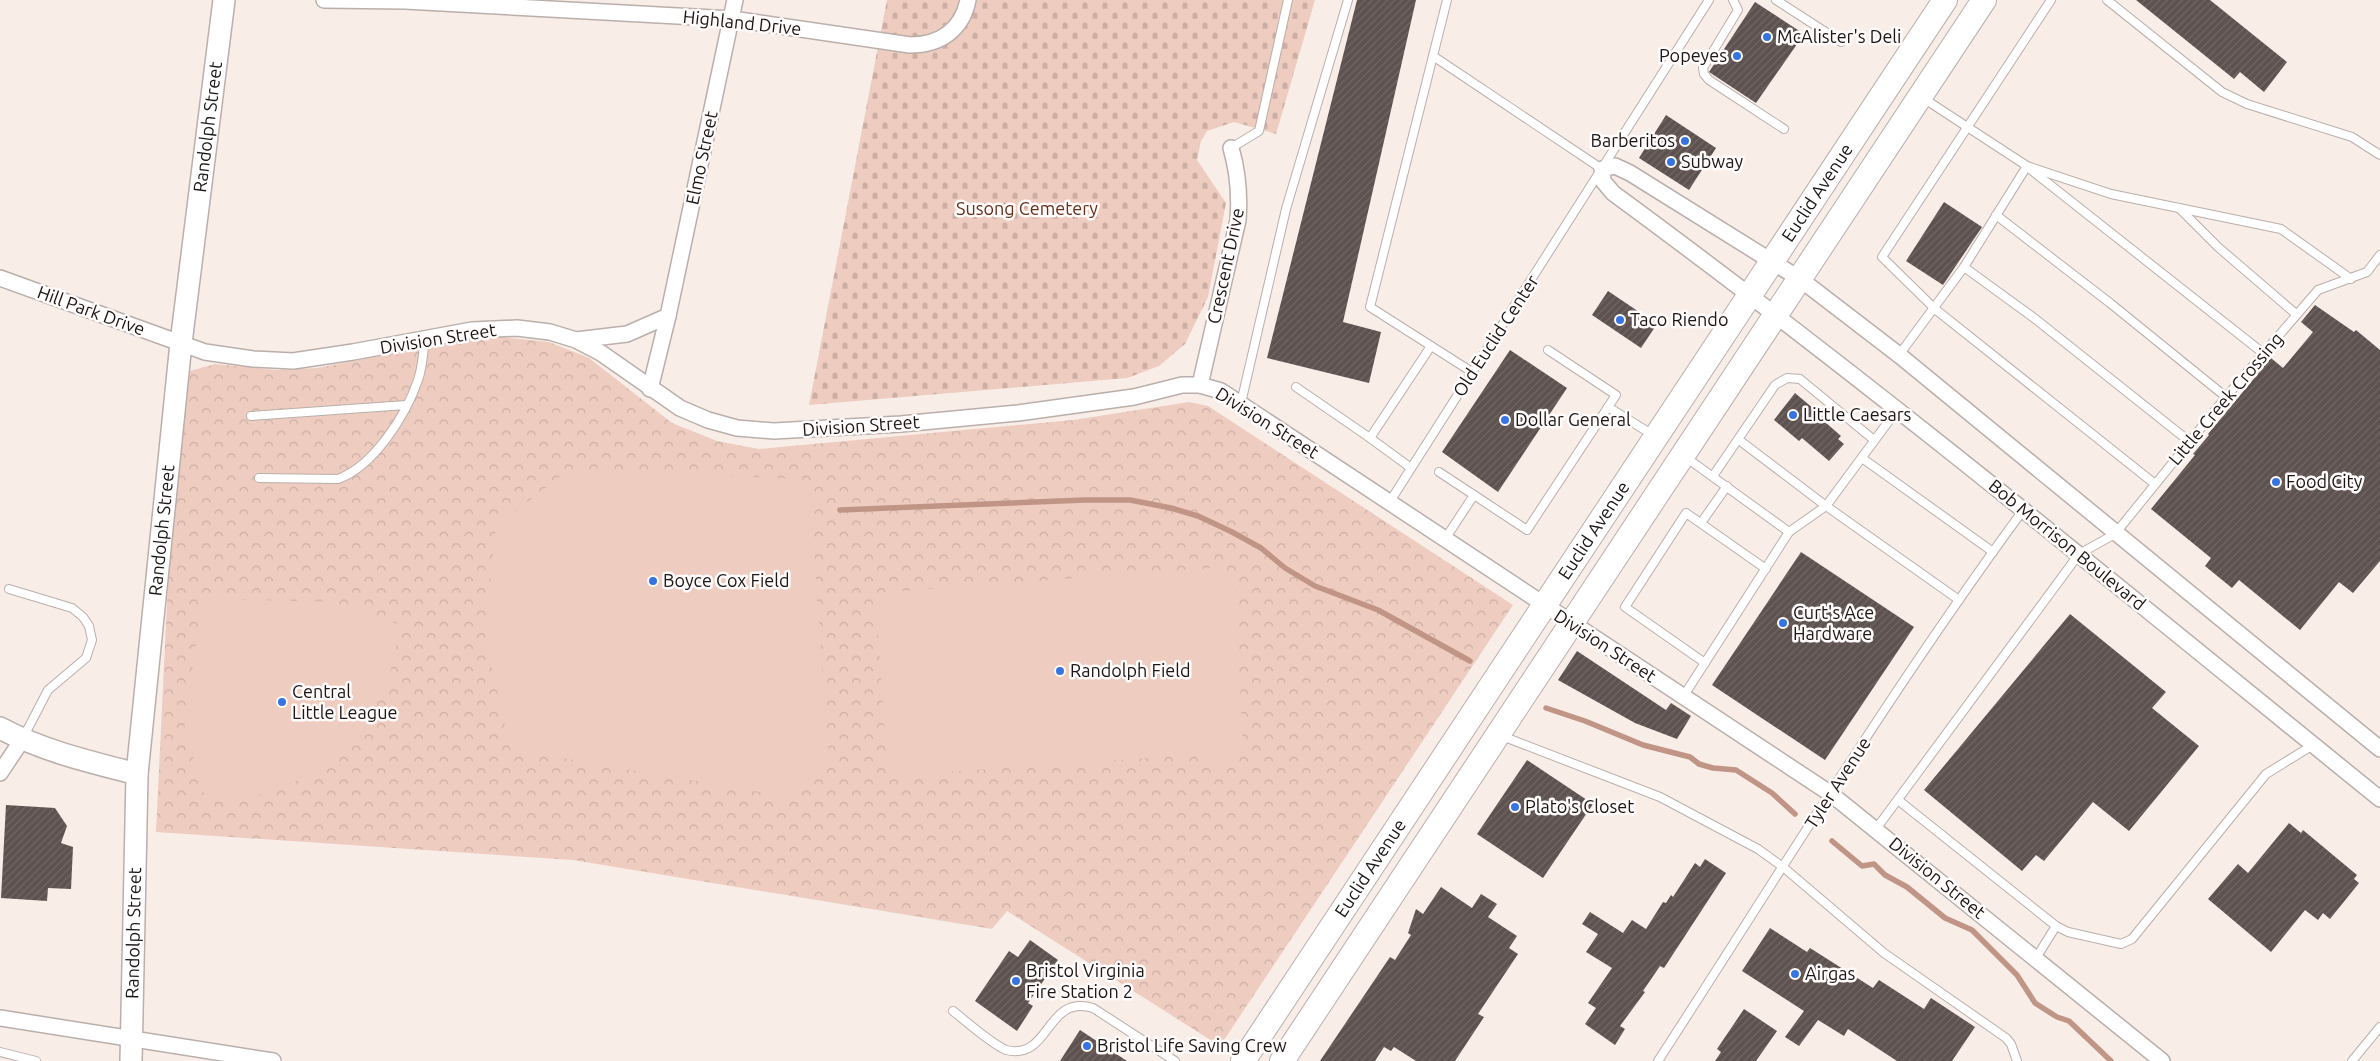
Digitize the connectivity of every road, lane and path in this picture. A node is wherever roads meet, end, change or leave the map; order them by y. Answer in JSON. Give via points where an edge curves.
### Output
{"nodes":[{"id":1,"x":224,"y":0,"type":"edge"},
{"id":2,"x":324,"y":0,"type":"edge"},
{"id":3,"x":735,"y":0,"type":"edge"},
{"id":4,"x":968,"y":0,"type":"edge"},
{"id":5,"x":1288,"y":0,"type":"edge"},
{"id":6,"x":1348,"y":0,"type":"edge"},
{"id":7,"x":1447,"y":0,"type":"edge"},
{"id":8,"x":1709,"y":0,"type":"edge"},
{"id":9,"x":1733,"y":0,"type":"edge"},
{"id":10,"x":1776,"y":0,"type":"edge"},
{"id":11,"x":1984,"y":0,"type":"edge"},
{"id":12,"x":2051,"y":0,"type":"edge"},
{"id":13,"x":2107,"y":0,"type":"edge"},
{"id":14,"x":1942,"y":1,"type":"edge"},
{"id":15,"x":732,"y":19,"type":"junction"},
{"id":16,"x":1841,"y":42,"type":"dead end"},
{"id":17,"x":1433,"y":56,"type":"junction"},
{"id":18,"x":1920,"y":96,"type":"junction"},
{"id":19,"x":1969,"y":126,"type":"junction"},
{"id":20,"x":1784,"y":129,"type":"dead end"},
{"id":21,"x":1231,"y":148,"type":"joint"},
{"id":22,"x":2380,"y":155,"type":"edge"},
{"id":23,"x":2027,"y":166,"type":"junction"},
{"id":24,"x":1602,"y":169,"type":"junction"},
{"id":25,"x":2179,"y":208,"type":"junction"},
{"id":26,"x":1996,"y":215,"type":"junction"},
{"id":27,"x":2380,"y":255,"type":"edge"},
{"id":28,"x":1772,"y":263,"type":"junction"},
{"id":29,"x":1964,"y":267,"type":"junction"},
{"id":30,"x":0,"y":278,"type":"edge"},
{"id":31,"x":1800,"y":279,"type":"junction"},
{"id":32,"x":2351,"y":279,"type":"junction"},
{"id":33,"x":1752,"y":295,"type":"junction"},
{"id":34,"x":1935,"y":309,"type":"junction"},
{"id":35,"x":2296,"y":314,"type":"junction"},
{"id":36,"x":1776,"y":315,"type":"junction"},
{"id":37,"x":668,"y":316,"type":"junction"},
{"id":38,"x":425,"y":338,"type":"junction"},
{"id":39,"x":576,"y":340,"type":"junction"},
{"id":40,"x":181,"y":343,"type":"junction"},
{"id":41,"x":1431,"y":346,"type":"junction"},
{"id":42,"x":1548,"y":350,"type":"dead end"},
{"id":43,"x":2263,"y":353,"type":"junction"},
{"id":44,"x":1899,"y":355,"type":"junction"},
{"id":45,"x":1472,"y":372,"type":"junction"},
{"id":46,"x":1200,"y":385,"type":"junction"},
{"id":47,"x":1296,"y":387,"type":"dead end"},
{"id":48,"x":650,"y":389,"type":"junction"},
{"id":49,"x":2226,"y":397,"type":"junction"},
{"id":50,"x":1241,"y":403,"type":"junction"},
{"id":51,"x":406,"y":405,"type":"junction"},
{"id":52,"x":1608,"y":407,"type":"junction"},
{"id":53,"x":1898,"y":410,"type":"junction"},
{"id":54,"x":251,"y":416,"type":"dead end"},
{"id":55,"x":1370,"y":438,"type":"junction"},
{"id":56,"x":1657,"y":438,"type":"junction"},
{"id":57,"x":1739,"y":440,"type":"junction"},
{"id":58,"x":1874,"y":440,"type":"junction"},
{"id":59,"x":2190,"y":442,"type":"junction"},
{"id":60,"x":1683,"y":455,"type":"junction"},
{"id":61,"x":1862,"y":458,"type":"junction"},
{"id":62,"x":1412,"y":468,"type":"junction"},
{"id":63,"x":1440,"y":472,"type":"dead end"},
{"id":64,"x":1713,"y":476,"type":"junction"},
{"id":65,"x":259,"y":478,"type":"dead end"},
{"id":66,"x":2156,"y":484,"type":"junction"},
{"id":67,"x":1726,"y":486,"type":"junction"},
{"id":68,"x":1474,"y":494,"type":"junction"},
{"id":69,"x":1389,"y":502,"type":"junction"},
{"id":70,"x":1826,"y":506,"type":"junction"},
{"id":71,"x":2024,"y":510,"type":"junction"},
{"id":72,"x":1701,"y":523,"type":"junction"},
{"id":73,"x":1790,"y":532,"type":"junction"},
{"id":74,"x":2115,"y":534,"type":"junction"},
{"id":75,"x":1444,"y":539,"type":"junction"},
{"id":76,"x":1993,"y":552,"type":"junction"},
{"id":77,"x":2079,"y":554,"type":"junction"},
{"id":78,"x":1766,"y":569,"type":"junction"},
{"id":79,"x":9,"y":589,"type":"dead end"},
{"id":80,"x":1959,"y":600,"type":"junction"},
{"id":81,"x":1544,"y":606,"type":"junction"},
{"id":82,"x":1571,"y":623,"type":"junction"},
{"id":83,"x":1705,"y":663,"type":"junction"},
{"id":84,"x":1682,"y":697,"type":"junction"},
{"id":85,"x":0,"y":728,"type":"edge"},
{"id":86,"x":1498,"y":735,"type":"junction"},
{"id":87,"x":22,"y":740,"type":"junction"},
{"id":88,"x":2313,"y":745,"type":"junction"},
{"id":89,"x":2380,"y":749,"type":"edge"},
{"id":90,"x":0,"y":774,"type":"edge"},
{"id":91,"x":137,"y":774,"type":"junction"},
{"id":92,"x":1831,"y":794,"type":"junction"},
{"id":93,"x":1898,"y":800,"type":"junction"},
{"id":94,"x":2380,"y":800,"type":"edge"},
{"id":95,"x":1876,"y":829,"type":"junction"},
{"id":96,"x":1784,"y":867,"type":"junction"},
{"id":97,"x":2056,"y":926,"type":"junction"},
{"id":98,"x":2036,"y":958,"type":"junction"},
{"id":99,"x":952,"y":1011,"type":"dead end"},
{"id":100,"x":0,"y":1018,"type":"edge"},
{"id":101,"x":2380,"y":1026,"type":"edge"},
{"id":102,"x":132,"y":1038,"type":"junction"},
{"id":103,"x":0,"y":1052,"type":"edge"},
{"id":104,"x":36,"y":1061,"type":"edge"},
{"id":105,"x":131,"y":1061,"type":"edge"},
{"id":106,"x":273,"y":1061,"type":"edge"},
{"id":107,"x":1175,"y":1061,"type":"edge"},
{"id":108,"x":1243,"y":1061,"type":"edge"},
{"id":109,"x":1282,"y":1061,"type":"edge"},
{"id":110,"x":1658,"y":1061,"type":"edge"},
{"id":111,"x":2017,"y":1061,"type":"edge"},
{"id":112,"x":2162,"y":1061,"type":"edge"},
{"id":113,"x":2352,"y":1061,"type":"edge"}],
"edges":[{"from":1,"to":40,"type":"street","name":"Randolph Street"},
{"from":2,"to":15,"type":"street","name":"Highland Drive","via":[[405,1]]},
{"from":3,"to":15,"type":"street","name":"Elmo Street"},
{"from":4,"to":15,"type":"street","name":"Highland Drive","via":[[956,28],[941,40],[926,45]]},
{"from":5,"to":21,"type":"lane","via":[[1259,130]]},
{"from":6,"to":50,"type":"lane","via":[[1286,209]]},
{"from":7,"to":17,"type":"lane"},
{"from":8,"to":24,"type":"lane","name":"Old Euclid Center"},
{"from":9,"to":20,"type":"lane","via":[[1738,10],[1702,68],[1704,74]]},
{"from":10,"to":16,"type":"lane"},
{"from":11,"to":18,"type":"main road","name":"Euclid Avenue"},
{"from":12,"to":19,"type":"lane"},
{"from":13,"to":22,"type":"lane","via":[[2222,92],[2247,104],[2352,137]]},
{"from":14,"to":28,"type":"main road","name":"Euclid Avenue"},
{"from":15,"to":37,"type":"street","name":"Elmo Street"},
{"from":17,"to":24,"type":"lane"},
{"from":17,"to":41,"type":"lane","via":[[1370,307]]},
{"from":18,"to":19,"type":"lane"},
{"from":18,"to":31,"type":"main road","name":"Euclid Avenue"},
{"from":19,"to":23,"type":"lane"},
{"from":19,"to":34,"type":"lane","via":[[1882,258]]},
{"from":21,"to":46,"type":"street","name":"Crescent Drive","via":[[1240,194],[1238,220]]},
{"from":23,"to":25,"type":"lane","via":[[2111,194]]},
{"from":23,"to":26,"type":"lane"},
{"from":23,"to":43,"type":"lane"},
{"from":24,"to":28,"type":"street","via":[[1615,166],[1630,173]]},
{"from":24,"to":33,"type":"street","via":[[1603,181],[1613,193]]},
{"from":24,"to":45,"type":"lane","name":"Old Euclid Center"},
{"from":25,"to":32,"type":"lane","via":[[2280,229]]},
{"from":25,"to":35,"type":"lane","via":[[2218,247]]},
{"from":26,"to":29,"type":"lane"},
{"from":26,"to":49,"type":"lane"},
{"from":27,"to":32,"type":"lane","name":"Little Creek Crossing","via":[[2366,272]]},
{"from":28,"to":31,"type":"street"},
{"from":28,"to":33,"type":"main road","name":"Euclid Avenue"},
{"from":29,"to":34,"type":"lane"},
{"from":29,"to":59,"type":"lane","via":[[2034,318]]},
{"from":30,"to":40,"type":"street","name":"Hill Park Drive"},
{"from":31,"to":36,"type":"main road","name":"Euclid Avenue"},
{"from":31,"to":44,"type":"street"},
{"from":32,"to":35,"type":"lane","name":"Little Creek Crossing","via":[[2318,290]]},
{"from":33,"to":36,"type":"street","name":"Bob Morrison Boulevard"},
{"from":33,"to":56,"type":"main road","name":"Euclid Avenue"},
{"from":34,"to":44,"type":"lane"},
{"from":34,"to":66,"type":"lane"},
{"from":35,"to":43,"type":"lane","name":"Little Creek Crossing"},
{"from":36,"to":53,"type":"street","name":"Bob Morrison Boulevard"},
{"from":36,"to":60,"type":"main road","name":"Euclid Avenue"},
{"from":37,"to":39,"type":"street","via":[[627,334]]},
{"from":37,"to":48,"type":"street","name":"Elmo Street"},
{"from":38,"to":39,"type":"street","name":"Division Street","via":[[472,330],[517,328],[550,332]]},
{"from":38,"to":40,"type":"street","name":"Division Street","via":[[293,361],[252,360],[214,354]]},
{"from":38,"to":51,"type":"lane","via":[[421,371]]},
{"from":39,"to":48,"type":"street","name":"Division Street","via":[[601,352]]},
{"from":40,"to":91,"type":"street","name":"Randolph Street"},
{"from":41,"to":45,"type":"lane"},
{"from":41,"to":55,"type":"lane"},
{"from":42,"to":52,"type":"lane","via":[[1616,395]]},
{"from":43,"to":49,"type":"lane","name":"Little Creek Crossing"},
{"from":44,"to":74,"type":"street"},
{"from":45,"to":62,"type":"lane","name":"Old Euclid Center"},
{"from":46,"to":48,"type":"street","name":"Division Street","via":[[1182,385],[1134,397],[1018,412],[901,424],[774,431],[737,428],[708,420],[680,408]]},
{"from":46,"to":50,"type":"street","name":"Division Street","via":[[1221,391]]},
{"from":47,"to":55,"type":"lane"},
{"from":49,"to":59,"type":"lane","name":"Little Creek Crossing"},
{"from":50,"to":69,"type":"street","name":"Division Street"},
{"from":51,"to":54,"type":"lane"},
{"from":51,"to":65,"type":"lane","via":[[388,436],[362,466],[349,475],[325,480]]},
{"from":52,"to":56,"type":"lane"},
{"from":52,"to":68,"type":"lane","via":[[1528,530]]},
{"from":53,"to":58,"type":"lane"},
{"from":53,"to":71,"type":"street","name":"Bob Morrison Boulevard"},
{"from":55,"to":62,"type":"lane"},
{"from":56,"to":81,"type":"main road","name":"Euclid Avenue"},
{"from":57,"to":58,"type":"lane","via":[[1775,384],[1786,378],[1800,379]]},
{"from":57,"to":64,"type":"lane"},
{"from":57,"to":70,"type":"lane"},
{"from":58,"to":61,"type":"lane"},
{"from":59,"to":66,"type":"lane","name":"Little Creek Crossing"},
{"from":60,"to":64,"type":"lane"},
{"from":60,"to":82,"type":"main road","name":"Euclid Avenue"},
{"from":61,"to":70,"type":"lane"},
{"from":61,"to":76,"type":"lane"},
{"from":62,"to":69,"type":"lane","name":"Old Euclid Center"},
{"from":63,"to":68,"type":"lane"},
{"from":64,"to":67,"type":"lane"},
{"from":66,"to":74,"type":"lane","name":"Little Creek Crossing"},
{"from":67,"to":72,"type":"lane"},
{"from":67,"to":73,"type":"lane"},
{"from":68,"to":75,"type":"lane"},
{"from":69,"to":75,"type":"street","name":"Division Street"},
{"from":70,"to":73,"type":"lane"},
{"from":70,"to":80,"type":"lane"},
{"from":71,"to":76,"type":"lane","name":"Tyler Avenue"},
{"from":71,"to":77,"type":"street","name":"Bob Morrison Boulevard"},
{"from":72,"to":78,"type":"lane"},
{"from":72,"to":83,"type":"lane","via":[[1686,513],[1625,607]]},
{"from":73,"to":78,"type":"lane"},
{"from":74,"to":77,"type":"lane","name":"Little Creek Crossing"},
{"from":74,"to":89,"type":"street"},
{"from":75,"to":81,"type":"street","name":"Division Street"},
{"from":76,"to":80,"type":"lane","name":"Tyler Avenue"},
{"from":77,"to":88,"type":"street","name":"Bob Morrison Boulevard"},
{"from":77,"to":93,"type":"lane"},
{"from":78,"to":83,"type":"lane"},
{"from":79,"to":87,"type":"lane","via":[[72,608],[86,622],[92,640],[86,658],[48,690]]},
{"from":80,"to":92,"type":"lane","name":"Tyler Avenue"},
{"from":81,"to":82,"type":"street","name":"Division Street"},
{"from":81,"to":108,"type":"main road","name":"Euclid Avenue"},
{"from":82,"to":84,"type":"street","name":"Division Street"},
{"from":82,"to":86,"type":"main road","name":"Euclid Avenue"},
{"from":83,"to":84,"type":"lane"},
{"from":84,"to":92,"type":"street","name":"Division Street"},
{"from":85,"to":87,"type":"street"},
{"from":86,"to":96,"type":"lane","via":[[1660,797],[1758,849]]},
{"from":86,"to":109,"type":"main road","name":"Euclid Avenue"},
{"from":87,"to":90,"type":"street"},
{"from":87,"to":91,"type":"street","via":[[66,756]]},
{"from":88,"to":94,"type":"street","name":"Bob Morrison Boulevard"},
{"from":88,"to":97,"type":"lane","via":[[2266,774],[2127,943],[2068,932]]},
{"from":91,"to":102,"type":"street","name":"Randolph Street"},
{"from":92,"to":95,"type":"street","name":"Division Street"},
{"from":92,"to":96,"type":"lane","name":"Tyler Avenue"},
{"from":93,"to":95,"type":"lane"},
{"from":93,"to":97,"type":"lane"},
{"from":95,"to":98,"type":"street","name":"Division Street"},
{"from":96,"to":110,"type":"lane","name":"Tyler Avenue"},
{"from":96,"to":111,"type":"lane","via":[[1884,953],[2006,1038],[2012,1044]]},
{"from":97,"to":98,"type":"lane"},
{"from":98,"to":112,"type":"street","name":"Division Street"},
{"from":99,"to":107,"type":"lane","via":[[1005,1049],[1017,1052],[1029,1051],[1039,1044],[1062,1012],[1082,1005],[1093,1008]]},
{"from":100,"to":102,"type":"street"},
{"from":101,"to":113,"type":"lane"},
{"from":102,"to":105,"type":"street","name":"Randolph Street"},
{"from":102,"to":106,"type":"street"},
{"from":103,"to":104,"type":"lane"}]}
